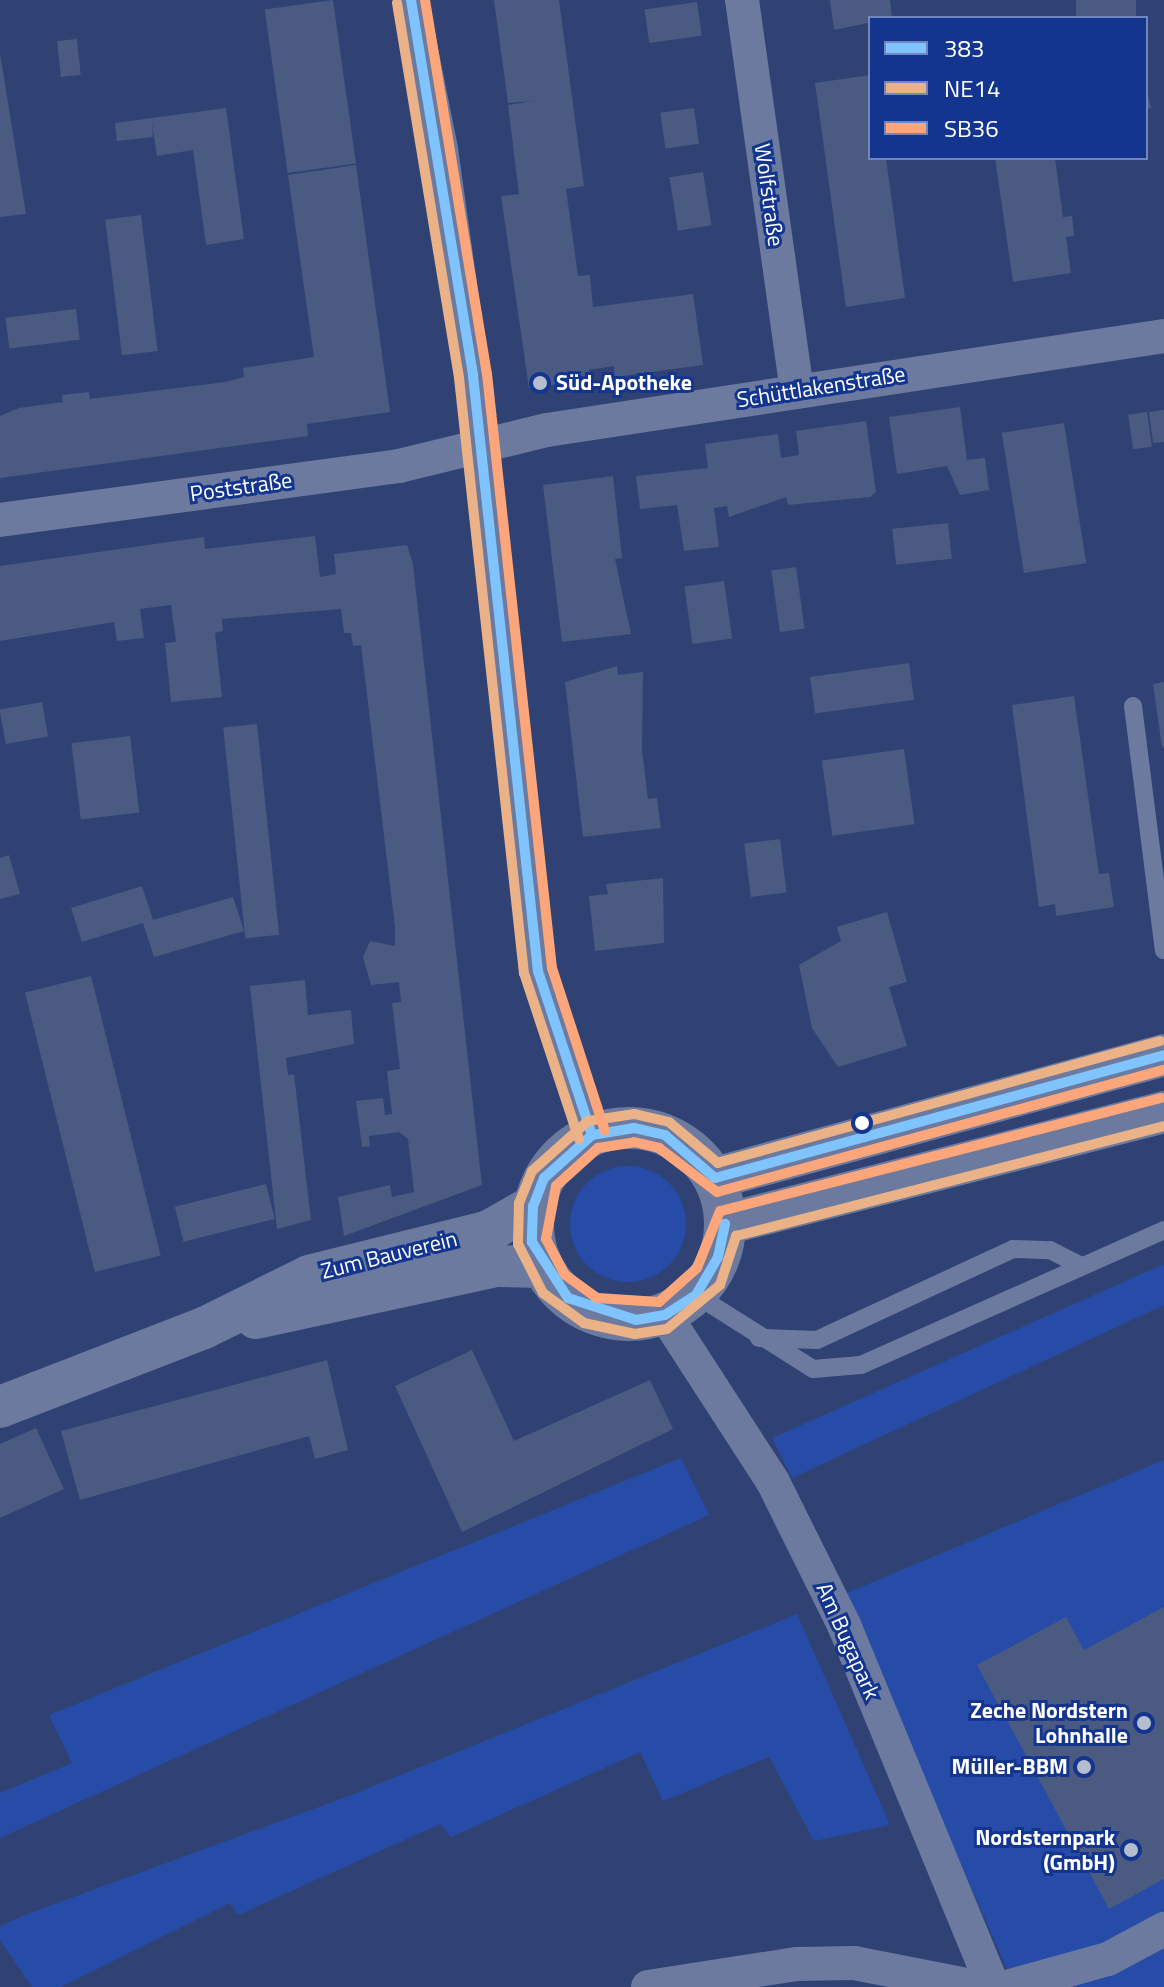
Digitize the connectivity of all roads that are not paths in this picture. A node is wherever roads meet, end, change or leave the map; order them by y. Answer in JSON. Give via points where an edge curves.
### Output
{"nodes":[{"id":1,"x":411,"y":0,"type":"edge"},
{"id":2,"x":742,"y":0,"type":"edge"},
{"id":3,"x":1164,"y":336,"type":"edge"},
{"id":4,"x":797,"y":390,"type":"junction"},
{"id":5,"x":480,"y":446,"type":"junction"},
{"id":6,"x":0,"y":520,"type":"edge"},
{"id":7,"x":1133,"y":706,"type":"dead end"},
{"id":8,"x":1164,"y":950,"type":"edge"},
{"id":9,"x":1164,"y":1055,"type":"edge"},
{"id":10,"x":1164,"y":1112,"type":"edge"},
{"id":11,"x":592,"y":1135,"type":"junction"},
{"id":12,"x":715,"y":1178,"type":"junction"},
{"id":13,"x":533,"y":1206,"type":"junction"},
{"id":14,"x":725,"y":1224,"type":"junction"},
{"id":15,"x":1164,"y":1230,"type":"edge"},
{"id":16,"x":1080,"y":1265,"type":"junction"},
{"id":17,"x":542,"y":1267,"type":"junction"},
{"id":18,"x":681,"y":1305,"type":"junction"},
{"id":19,"x":204,"y":1328,"type":"junction"},
{"id":20,"x":756,"y":1338,"type":"junction"},
{"id":21,"x":0,"y":1407,"type":"edge"},
{"id":22,"x":1164,"y":1929,"type":"edge"},
{"id":23,"x":648,"y":1987,"type":"edge"},
{"id":24,"x":977,"y":1987,"type":"edge"},
{"id":25,"x":993,"y":1987,"type":"edge"},
{"id":26,"x":1007,"y":1987,"type":"edge"}],
"edges":[{"from":1,"to":5,"type":"street","via":[[441,149]]},
{"from":2,"to":4,"type":"street","name":"Wolfstraße"},
{"from":3,"to":4,"type":"street","name":"Schüttlakenstraße"},
{"from":4,"to":5,"type":"street","name":"Schüttlakenstraße"},
{"from":5,"to":6,"type":"street","name":"Poststraße","via":[[399,466]]},
{"from":5,"to":11,"type":"street","via":[[538,971]]},
{"from":7,"to":8,"type":"lane"},
{"from":9,"to":12,"type":"street"},
{"from":10,"to":14,"type":"street"},
{"from":11,"to":12,"type":"street","via":[[634,1128],[665,1135]]},
{"from":11,"to":13,"type":"street","via":[[560,1157]]},
{"from":12,"to":14,"type":"street"},
{"from":13,"to":17,"type":"street","via":[[530,1228]]},
{"from":13,"to":19,"type":"street","name":"Zum Bauverein","via":[[489,1231],[319,1272]]},
{"from":14,"to":18,"type":"street","via":[[718,1257]]},
{"from":15,"to":16,"type":"lane"},
{"from":16,"to":20,"type":"lane","via":[[1050,1250],[1013,1249],[817,1340]]},
{"from":16,"to":20,"type":"lane","via":[[861,1365],[813,1369]]},
{"from":17,"to":18,"type":"street","via":[[568,1298],[591,1311],[636,1320]]},
{"from":17,"to":19,"type":"street","name":"Zum Bauverein","via":[[497,1266]]},
{"from":18,"to":20,"type":"lane"},
{"from":18,"to":25,"type":"street","name":"Am Bugapark","via":[[837,1611]]},
{"from":19,"to":21,"type":"street","name":"Zum Bauverein"},
{"from":22,"to":26,"type":"street","via":[[1108,1959]]},
{"from":23,"to":24,"type":"street","via":[[797,1964],[854,1963]]}]}
